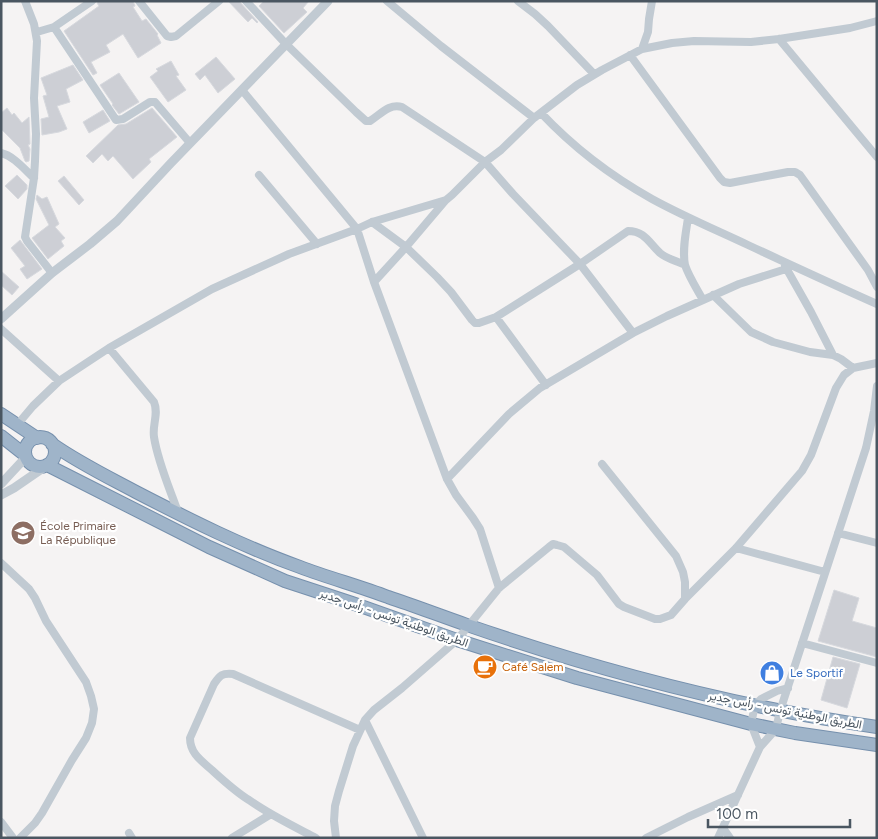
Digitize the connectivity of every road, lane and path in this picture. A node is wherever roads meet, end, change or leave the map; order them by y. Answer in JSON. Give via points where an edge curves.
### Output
{"nodes":[{"id":1,"x":92,"y":1,"type":"edge"},
{"id":2,"x":139,"y":1,"type":"edge"},
{"id":3,"x":219,"y":1,"type":"edge"},
{"id":4,"x":246,"y":1,"type":"edge"},
{"id":5,"x":328,"y":1,"type":"edge"},
{"id":6,"x":387,"y":1,"type":"edge"},
{"id":7,"x":518,"y":1,"type":"edge"},
{"id":8,"x":652,"y":1,"type":"edge"},
{"id":9,"x":28,"y":3,"type":"edge"},
{"id":10,"x":877,"y":21,"type":"edge"},
{"id":11,"x":54,"y":27,"type":"junction"},
{"id":12,"x":36,"y":32,"type":"junction"},
{"id":13,"x":779,"y":39,"type":"junction"},
{"id":14,"x":286,"y":44,"type":"junction"},
{"id":15,"x":642,"y":49,"type":"junction"},
{"id":16,"x":630,"y":55,"type":"junction"},
{"id":17,"x":594,"y":74,"type":"junction"},
{"id":18,"x":242,"y":90,"type":"junction"},
{"id":19,"x":541,"y":113,"type":"junction"},
{"id":20,"x":534,"y":118,"type":"junction"},
{"id":21,"x":190,"y":143,"type":"junction"},
{"id":22,"x":1,"y":153,"type":"edge"},
{"id":23,"x":877,"y":157,"type":"edge"},
{"id":24,"x":485,"y":162,"type":"junction"},
{"id":25,"x":259,"y":175,"type":"dead end"},
{"id":26,"x":34,"y":178,"type":"junction"},
{"id":27,"x":446,"y":200,"type":"junction"},
{"id":28,"x":688,"y":218,"type":"junction"},
{"id":29,"x":372,"y":222,"type":"junction"},
{"id":30,"x":357,"y":229,"type":"junction"},
{"id":31,"x":317,"y":244,"type":"junction"},
{"id":32,"x":406,"y":247,"type":"junction"},
{"id":33,"x":782,"y":261,"type":"junction"},
{"id":34,"x":580,"y":264,"type":"junction"},
{"id":35,"x":685,"y":265,"type":"junction"},
{"id":36,"x":786,"y":269,"type":"junction"},
{"id":37,"x":52,"y":273,"type":"junction"},
{"id":38,"x":374,"y":282,"type":"junction"},
{"id":39,"x":877,"y":287,"type":"edge"},
{"id":40,"x":713,"y":295,"type":"junction"},
{"id":41,"x":702,"y":300,"type":"junction"},
{"id":42,"x":877,"y":304,"type":"edge"},
{"id":43,"x":496,"y":317,"type":"junction"},
{"id":44,"x":1,"y":319,"type":"edge"},
{"id":45,"x":1,"y":329,"type":"edge"},
{"id":46,"x":633,"y":333,"type":"junction"},
{"id":47,"x":109,"y":348,"type":"junction"},
{"id":48,"x":832,"y":355,"type":"junction"},
{"id":49,"x":877,"y":363,"type":"edge"},
{"id":50,"x":853,"y":368,"type":"junction"},
{"id":51,"x":59,"y":381,"type":"junction"},
{"id":52,"x":546,"y":384,"type":"junction"},
{"id":53,"x":877,"y":386,"type":"edge"},
{"id":54,"x":1,"y":414,"type":"edge"},
{"id":55,"x":17,"y":425,"type":"junction"},
{"id":56,"x":1,"y":436,"type":"edge"},
{"id":57,"x":37,"y":438,"type":"junction"},
{"id":58,"x":52,"y":444,"type":"junction"},
{"id":59,"x":26,"y":456,"type":"junction"},
{"id":60,"x":602,"y":464,"type":"dead end"},
{"id":61,"x":46,"y":466,"type":"junction"},
{"id":62,"x":447,"y":479,"type":"junction"},
{"id":63,"x":1,"y":484,"type":"edge"},
{"id":64,"x":1,"y":495,"type":"edge"},
{"id":65,"x":179,"y":515,"type":"junction"},
{"id":66,"x":838,"y":533,"type":"junction"},
{"id":67,"x":877,"y":543,"type":"edge"},
{"id":68,"x":736,"y":548,"type":"junction"},
{"id":69,"x":1,"y":563,"type":"edge"},
{"id":70,"x":825,"y":572,"type":"junction"},
{"id":71,"x":499,"y":588,"type":"junction"},
{"id":72,"x":684,"y":599,"type":"junction"},
{"id":73,"x":468,"y":625,"type":"junction"},
{"id":74,"x":457,"y":640,"type":"junction"},
{"id":75,"x":802,"y":643,"type":"junction"},
{"id":76,"x":877,"y":663,"type":"edge"},
{"id":77,"x":788,"y":688,"type":"junction"},
{"id":78,"x":755,"y":705,"type":"junction"},
{"id":79,"x":780,"y":711,"type":"junction"},
{"id":80,"x":365,"y":720,"type":"junction"},
{"id":81,"x":751,"y":724,"type":"junction"},
{"id":82,"x":877,"y":727,"type":"edge"},
{"id":83,"x":776,"y":729,"type":"junction"},
{"id":84,"x":360,"y":730,"type":"junction"},
{"id":85,"x":877,"y":745,"type":"edge"},
{"id":86,"x":760,"y":747,"type":"junction"},
{"id":87,"x":738,"y":795,"type":"junction"},
{"id":88,"x":271,"y":814,"type":"junction"},
{"id":89,"x":1,"y":822,"type":"edge"},
{"id":90,"x":723,"y":828,"type":"junction"},
{"id":91,"x":13,"y":838,"type":"edge"},
{"id":92,"x":20,"y":838,"type":"edge"},
{"id":93,"x":232,"y":838,"type":"edge"},
{"id":94,"x":316,"y":838,"type":"edge"},
{"id":95,"x":336,"y":838,"type":"edge"},
{"id":96,"x":423,"y":838,"type":"edge"},
{"id":97,"x":646,"y":838,"type":"edge"},
{"id":98,"x":718,"y":838,"type":"edge"},
{"id":99,"x":730,"y":838,"type":"edge"}],
"edges":[{"from":1,"to":11,"type":"street"},
{"from":2,"to":3,"type":"street","via":[[171,37]]},
{"from":4,"to":14,"type":"street"},
{"from":5,"to":14,"type":"street"},
{"from":6,"to":20,"type":"street"},
{"from":7,"to":17,"type":"street","via":[[548,26]]},
{"from":8,"to":15,"type":"street"},
{"from":9,"to":12,"type":"street"},
{"from":10,"to":13,"type":"street"},
{"from":11,"to":12,"type":"street"},
{"from":11,"to":21,"type":"street","via":[[116,120],[155,102]]},
{"from":12,"to":26,"type":"street"},
{"from":13,"to":15,"type":"street","via":[[694,41]]},
{"from":13,"to":23,"type":"street"},
{"from":14,"to":18,"type":"street"},
{"from":14,"to":24,"type":"street","via":[[366,121],[370,122],[391,106],[402,107]]},
{"from":15,"to":16,"type":"street"},
{"from":16,"to":17,"type":"street"},
{"from":16,"to":39,"type":"street","via":[[724,182],[788,172],[800,175]]},
{"from":17,"to":19,"type":"street"},
{"from":18,"to":21,"type":"street"},
{"from":18,"to":30,"type":"street"},
{"from":19,"to":20,"type":"street"},
{"from":19,"to":28,"type":"street","via":[[589,157],[652,199]]},
{"from":20,"to":24,"type":"street"},
{"from":21,"to":37,"type":"street","via":[[117,221]]},
{"from":22,"to":26,"type":"street","via":[[12,158]]},
{"from":24,"to":27,"type":"street"},
{"from":24,"to":34,"type":"street"},
{"from":25,"to":31,"type":"street"},
{"from":26,"to":37,"type":"street","via":[[25,238]]},
{"from":27,"to":29,"type":"street"},
{"from":27,"to":32,"type":"street"},
{"from":28,"to":33,"type":"street"},
{"from":28,"to":35,"type":"street"},
{"from":29,"to":30,"type":"street"},
{"from":29,"to":32,"type":"street"},
{"from":30,"to":31,"type":"street"},
{"from":30,"to":38,"type":"street"},
{"from":31,"to":47,"type":"street","via":[[212,289]]},
{"from":32,"to":38,"type":"street"},
{"from":32,"to":43,"type":"street","via":[[451,292],[475,323]]},
{"from":33,"to":36,"type":"street"},
{"from":33,"to":42,"type":"street"},
{"from":34,"to":35,"type":"street","via":[[628,231],[634,231],[660,253]]},
{"from":34,"to":43,"type":"street"},
{"from":34,"to":46,"type":"street"},
{"from":35,"to":41,"type":"street"},
{"from":36,"to":40,"type":"street"},
{"from":36,"to":48,"type":"street"},
{"from":37,"to":44,"type":"street"},
{"from":38,"to":62,"type":"street"},
{"from":40,"to":41,"type":"street"},
{"from":40,"to":48,"type":"street","via":[[751,332],[773,342]]},
{"from":41,"to":46,"type":"street"},
{"from":43,"to":52,"type":"street"},
{"from":45,"to":51,"type":"street"},
{"from":46,"to":52,"type":"street"},
{"from":47,"to":51,"type":"street"},
{"from":47,"to":65,"type":"street","via":[[154,402],[154,436]]},
{"from":48,"to":50,"type":"street"},
{"from":49,"to":50,"type":"street"},
{"from":50,"to":68,"type":"street","via":[[836,388],[802,472]]},
{"from":51,"to":55,"type":"street"},
{"from":52,"to":62,"type":"street","via":[[508,414]]},
{"from":53,"to":66,"type":"street","via":[[866,448]]},
{"from":54,"to":55,"type":"highway"},
{"from":55,"to":57,"type":"highway"},
{"from":56,"to":59,"type":"highway"},
{"from":57,"to":58,"type":"highway"},
{"from":57,"to":59,"type":"highway","via":[[26,446]]},
{"from":58,"to":61,"type":"highway","via":[[55,454]]},
{"from":58,"to":65,"type":"highway","name":"الطريق الوطنية تونس - رأس جدير","via":[[69,457]]},
{"from":59,"to":61,"type":"highway","via":[[34,466]]},
{"from":59,"to":63,"type":"street"},
{"from":60,"to":72,"type":"street","via":[[676,556],[685,582]]},
{"from":61,"to":64,"type":"street"},
{"from":61,"to":74,"type":"highway","name":"الطريق الوطنية تونس - رأس جدير","via":[[209,547],[286,581]]},
{"from":62,"to":71,"type":"street","via":[[480,529]]},
{"from":65,"to":73,"type":"highway","name":"الطريق الوطنية تونس - رأس جدير","via":[[300,567]]},
{"from":66,"to":67,"type":"street"},
{"from":66,"to":70,"type":"street"},
{"from":68,"to":70,"type":"street"},
{"from":68,"to":72,"type":"street"},
{"from":69,"to":92,"type":"street","via":[[35,598],[46,621],[86,682],[94,709],[86,738],[42,813]]},
{"from":70,"to":75,"type":"street"},
{"from":71,"to":72,"type":"street","via":[[549,546],[557,544],[593,571],[624,607],[660,619],[671,615]]},
{"from":71,"to":73,"type":"street"},
{"from":73,"to":74,"type":"street"},
{"from":73,"to":78,"type":"highway","name":"الطريق الوطنية تونس - رأس جدير","via":[[634,677]]},
{"from":74,"to":80,"type":"street"},
{"from":74,"to":81,"type":"highway","name":"الطريق الوطنية تونس - رأس جدير","via":[[577,678]]},
{"from":75,"to":76,"type":"street"},
{"from":75,"to":77,"type":"street"},
{"from":77,"to":78,"type":"street","via":[[761,699]]},
{"from":77,"to":79,"type":"street"},
{"from":78,"to":79,"type":"highway","name":"الطريق الوطنية تونس - رأس جدير"},
{"from":78,"to":81,"type":"street"},
{"from":79,"to":82,"type":"highway","name":"الطريق الوطنية تونس - رأس جدير"},
{"from":79,"to":83,"type":"street"},
{"from":80,"to":84,"type":"street"},
{"from":80,"to":96,"type":"street"},
{"from":81,"to":83,"type":"highway","name":"الطريق الوطنية تونس - رأس جدير"},
{"from":81,"to":86,"type":"street"},
{"from":83,"to":85,"type":"highway","name":"الطريق الوطنية تونس - رأس جدير"},
{"from":83,"to":86,"type":"street"},
{"from":84,"to":88,"type":"street","via":[[233,674],[223,674],[218,678],[190,738],[190,745],[197,757],[228,785]]},
{"from":84,"to":95,"type":"street","via":[[335,806]]},
{"from":86,"to":87,"type":"street"},
{"from":87,"to":90,"type":"street"},
{"from":87,"to":97,"type":"street"},
{"from":88,"to":93,"type":"street"},
{"from":88,"to":94,"type":"street"},
{"from":89,"to":91,"type":"street"},
{"from":90,"to":98,"type":"street"},
{"from":90,"to":99,"type":"street"}]}
